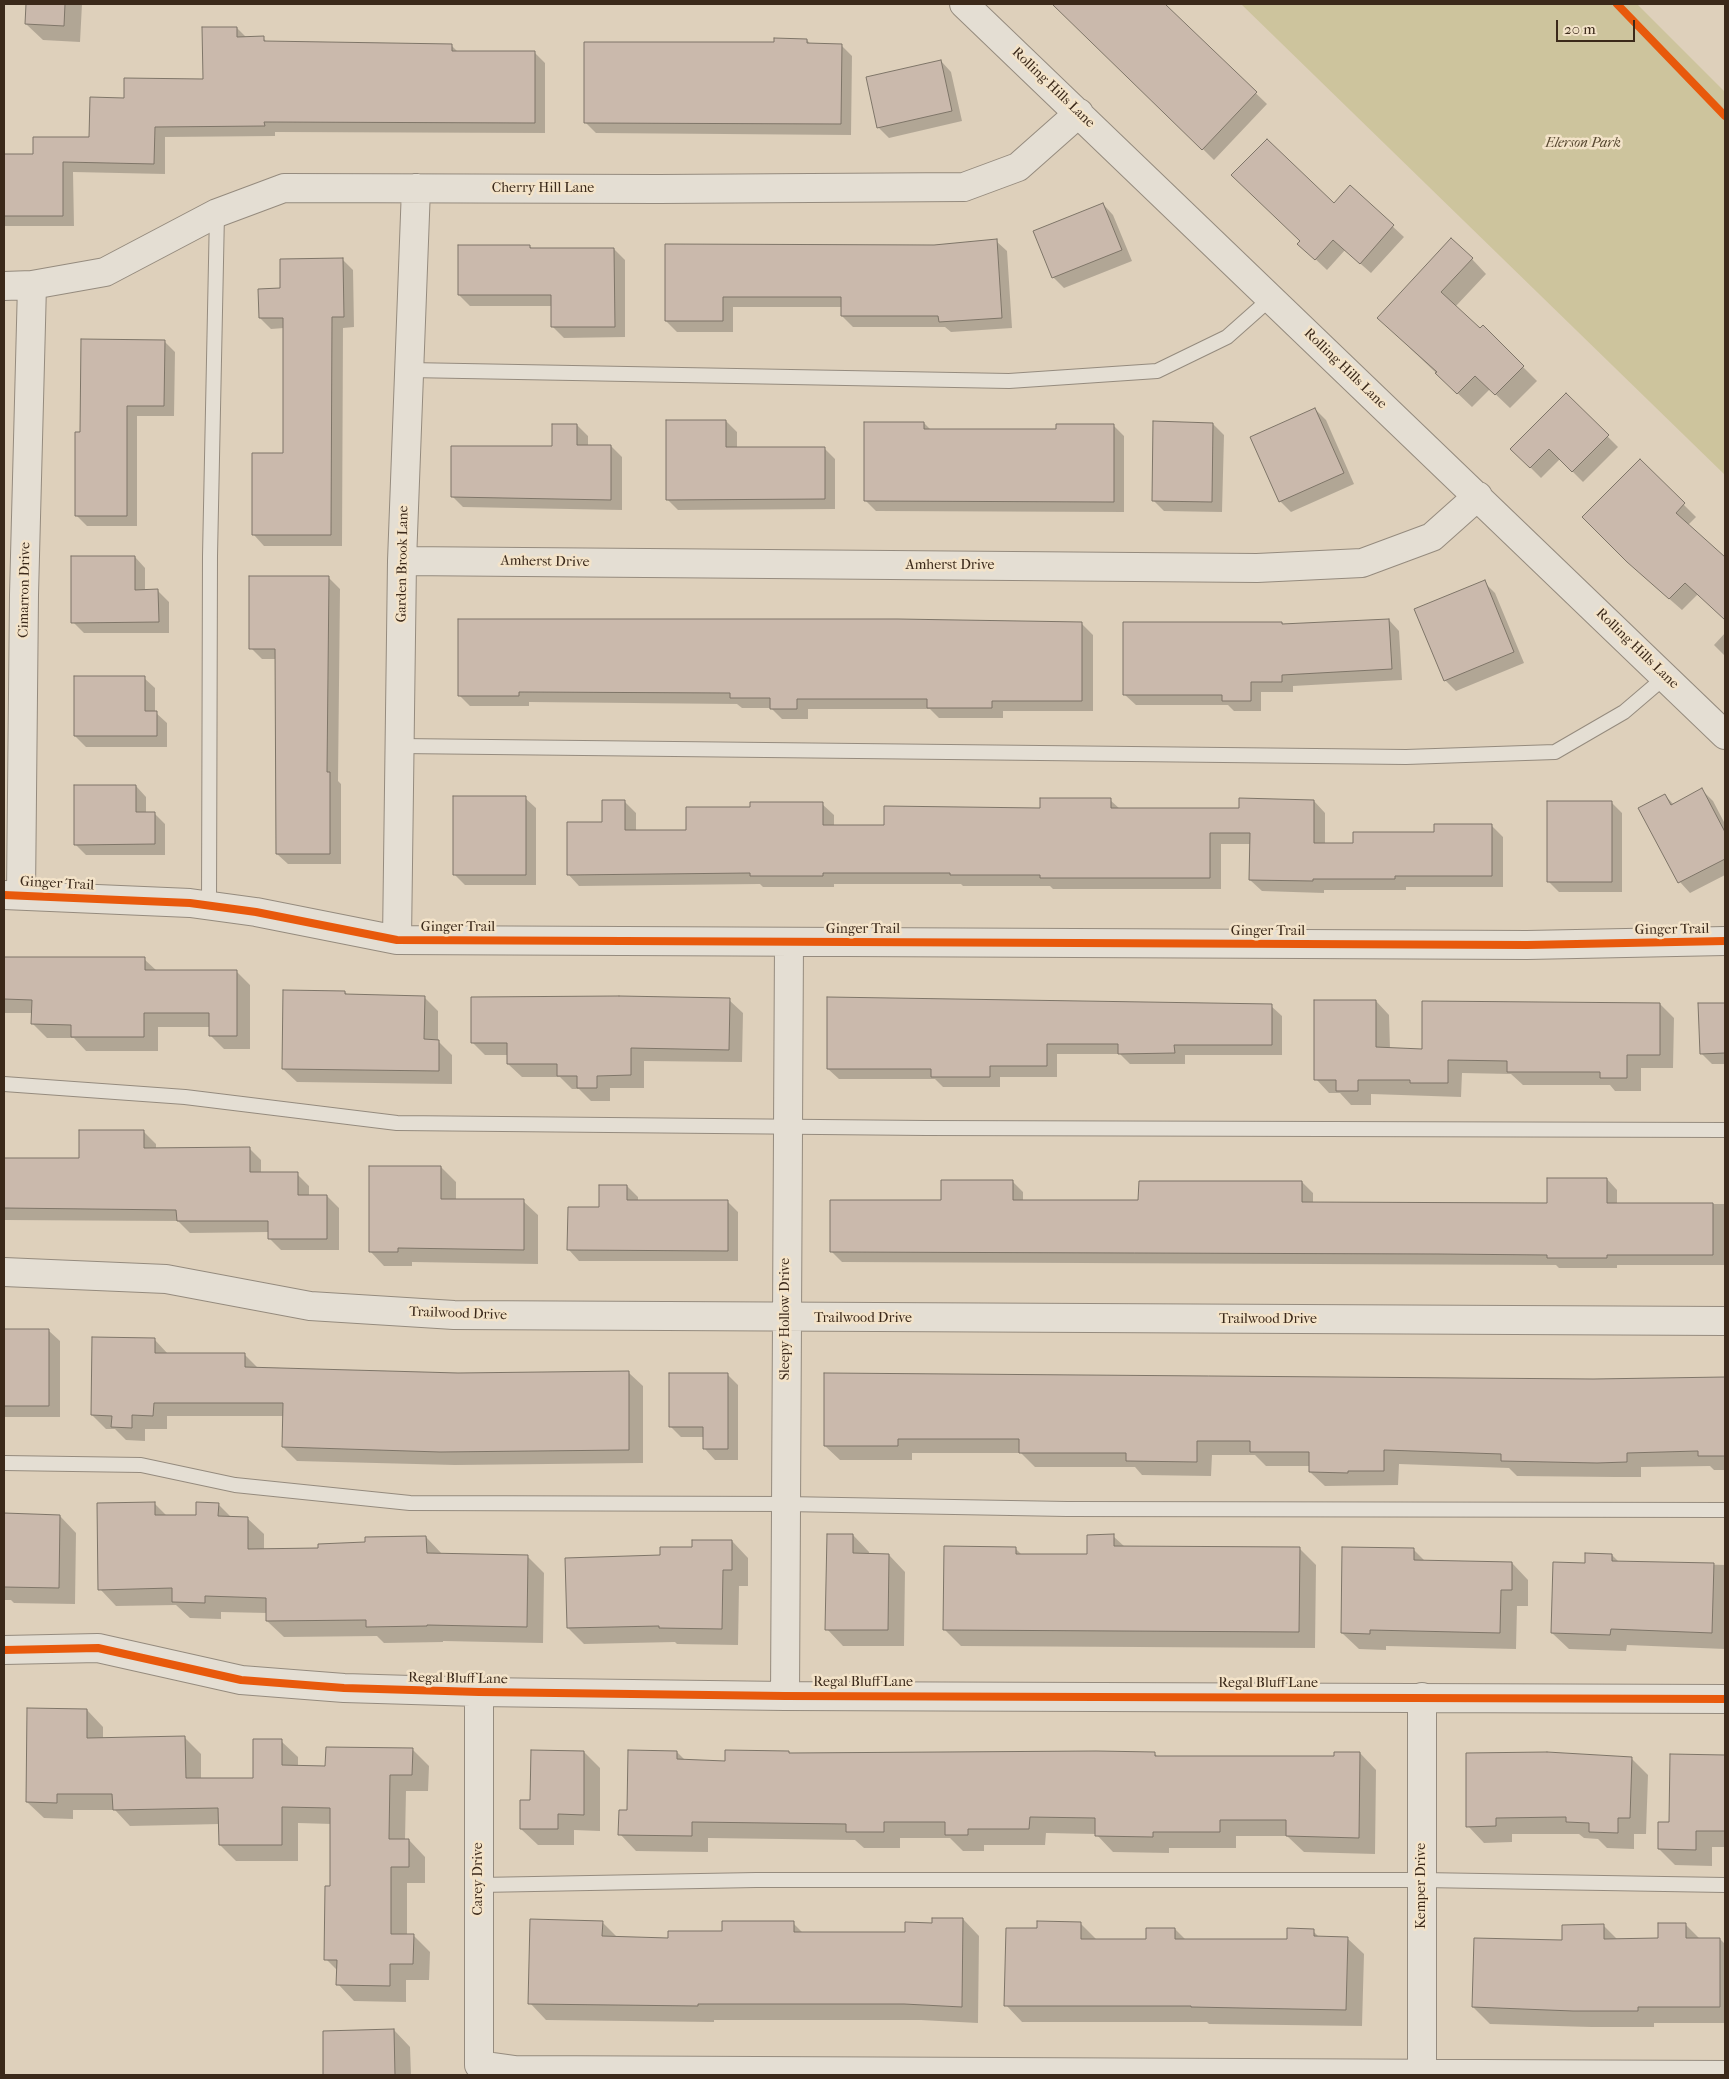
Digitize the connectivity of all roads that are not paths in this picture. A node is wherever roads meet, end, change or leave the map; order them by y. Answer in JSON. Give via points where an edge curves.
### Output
{"nodes":[{"id":1,"x":964,"y":4,"type":"edge"},
{"id":2,"x":1079,"y":113,"type":"junction"},
{"id":3,"x":416,"y":188,"type":"junction"},
{"id":4,"x":217,"y":213,"type":"junction"},
{"id":5,"x":32,"y":285,"type":"junction"},
{"id":6,"x":4,"y":286,"type":"edge"},
{"id":7,"x":1271,"y":298,"type":"junction"},
{"id":8,"x":409,"y":370,"type":"junction"},
{"id":9,"x":1478,"y":496,"type":"junction"},
{"id":10,"x":402,"y":561,"type":"junction"},
{"id":11,"x":1665,"y":677,"type":"junction"},
{"id":12,"x":1725,"y":735,"type":"edge"},
{"id":13,"x":400,"y":746,"type":"junction"},
{"id":14,"x":12,"y":895,"type":"edge"},
{"id":15,"x":209,"y":906,"type":"junction"},
{"id":16,"x":397,"y":940,"type":"junction"},
{"id":17,"x":1725,"y":941,"type":"edge"},
{"id":18,"x":789,"y":942,"type":"junction"},
{"id":19,"x":4,"y":1084,"type":"edge"},
{"id":20,"x":788,"y":1126,"type":"junction"},
{"id":21,"x":1725,"y":1130,"type":"edge"},
{"id":22,"x":4,"y":1272,"type":"edge"},
{"id":23,"x":786,"y":1318,"type":"junction"},
{"id":24,"x":1725,"y":1321,"type":"edge"},
{"id":25,"x":4,"y":1463,"type":"edge"},
{"id":26,"x":785,"y":1504,"type":"junction"},
{"id":27,"x":1725,"y":1510,"type":"edge"},
{"id":28,"x":4,"y":1650,"type":"edge"},
{"id":29,"x":479,"y":1692,"type":"junction"},
{"id":30,"x":785,"y":1696,"type":"junction"},
{"id":31,"x":1422,"y":1697,"type":"junction"},
{"id":32,"x":1725,"y":1698,"type":"edge"},
{"id":33,"x":1422,"y":1880,"type":"junction"},
{"id":34,"x":479,"y":1884,"type":"junction"},
{"id":35,"x":1725,"y":1885,"type":"edge"},
{"id":36,"x":1422,"y":2074,"type":"edge"},
{"id":37,"x":1725,"y":2075,"type":"edge"}],
"edges":[{"from":1,"to":2,"type":"street","name":"Rolling Hills Lane"},
{"from":2,"to":3,"type":"street","name":"Cherry Hill Lane","via":[[1018,167],[964,187]]},
{"from":2,"to":7,"type":"street","name":"Rolling Hills Lane"},
{"from":3,"to":4,"type":"street","name":"Cherry Hill Lane","via":[[284,188]]},
{"from":3,"to":8,"type":"street","name":"Garden Brook Lane"},
{"from":4,"to":5,"type":"street","name":"Cherry Hill Lane","via":[[104,272]]},
{"from":4,"to":15,"type":"lane","via":[[210,565]]},
{"from":5,"to":6,"type":"street","name":"Cherry Hill Lane"},
{"from":5,"to":14,"type":"street","name":"Cimarron Drive"},
{"from":7,"to":8,"type":"lane","via":[[1227,337],[1156,371],[1009,381]]},
{"from":7,"to":9,"type":"street","name":"Rolling Hills Lane"},
{"from":8,"to":10,"type":"street","name":"Garden Brook Lane"},
{"from":9,"to":10,"type":"street","name":"Amherst Drive","via":[[1432,537],[1362,563],[1257,568]]},
{"from":9,"to":11,"type":"street","name":"Rolling Hills Lane"},
{"from":10,"to":13,"type":"street","name":"Garden Brook Lane"},
{"from":11,"to":12,"type":"street","name":"Rolling Hills Lane"},
{"from":11,"to":13,"type":"lane","via":[[1624,712],[1554,752],[1406,757]]},
{"from":13,"to":16,"type":"street","name":"Garden Brook Lane"},
{"from":14,"to":15,"type":"street","name":"Ginger Trail"},
{"from":15,"to":16,"type":"street","name":"Ginger Trail"},
{"from":16,"to":18,"type":"street","name":"Ginger Trail"},
{"from":17,"to":18,"type":"street","name":"Ginger Trail","via":[[1527,945]]},
{"from":18,"to":20,"type":"street","name":"Sleepy Hollow Drive"},
{"from":19,"to":20,"type":"lane","via":[[185,1097],[397,1123]]},
{"from":20,"to":21,"type":"lane"},
{"from":20,"to":23,"type":"street","name":"Sleepy Hollow Drive"},
{"from":22,"to":23,"type":"street","name":"Trailwood Drive","via":[[166,1279],[310,1306],[454,1315]]},
{"from":23,"to":24,"type":"street","name":"Trailwood Drive"},
{"from":23,"to":26,"type":"street","name":"Sleepy Hollow Drive"},
{"from":25,"to":26,"type":"lane","via":[[141,1465],[235,1485],[410,1503]]},
{"from":26,"to":27,"type":"lane","via":[[1067,1509]]},
{"from":26,"to":30,"type":"street","name":"Sleepy Hollow Drive"},
{"from":28,"to":29,"type":"street","name":"Regal Bluff Lane","via":[[98,1648],[241,1680],[344,1688]]},
{"from":29,"to":30,"type":"street","name":"Regal Bluff Lane"},
{"from":29,"to":34,"type":"street","name":"Carey Drive"},
{"from":30,"to":31,"type":"street","name":"Regal Bluff Lane"},
{"from":31,"to":32,"type":"street","name":"Regal Bluff Lane"},
{"from":31,"to":33,"type":"street","name":"Kemper Drive"},
{"from":33,"to":34,"type":"lane","via":[[756,1880]]},
{"from":33,"to":35,"type":"lane"},
{"from":33,"to":36,"type":"street","name":"Kemper Drive"},
{"from":34,"to":36,"type":"street","name":"Carey Drive","via":[[479,2065],[515,2070]]},
{"from":36,"to":37,"type":"street"}]}
